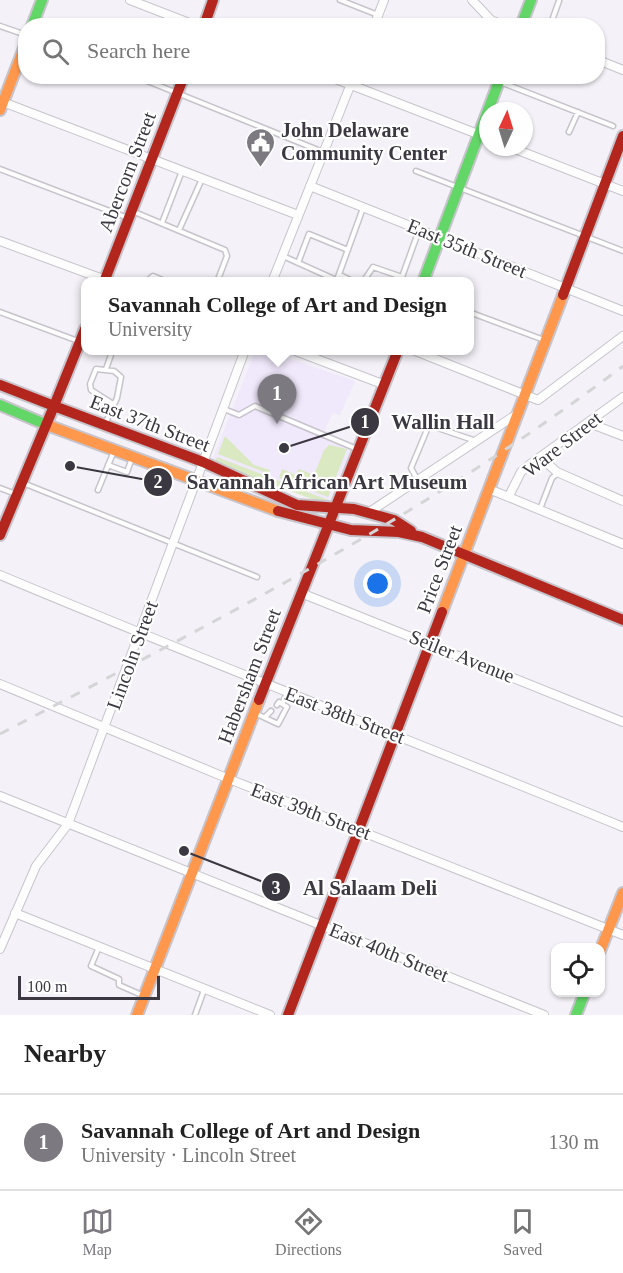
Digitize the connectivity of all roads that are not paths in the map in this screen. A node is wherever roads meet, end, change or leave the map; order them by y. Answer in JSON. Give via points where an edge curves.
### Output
{"nodes":[{"id":1,"x":42,"y":0,"type":"edge"},
{"id":2,"x":129,"y":0,"type":"edge"},
{"id":3,"x":213,"y":0,"type":"edge"},
{"id":4,"x":340,"y":0,"type":"edge"},
{"id":5,"x":384,"y":0,"type":"edge"},
{"id":6,"x":472,"y":0,"type":"edge"},
{"id":7,"x":531,"y":0,"type":"edge"},
{"id":8,"x":559,"y":1,"type":"edge"},
{"id":9,"x":378,"y":15,"type":"junction"},
{"id":10,"x":35,"y":18,"type":"edge"},
{"id":11,"x":168,"y":18,"type":"edge"},
{"id":12,"x":207,"y":18,"type":"edge"},
{"id":13,"x":377,"y":18,"type":"edge"},
{"id":14,"x":489,"y":18,"type":"edge"},
{"id":15,"x":524,"y":18,"type":"edge"},
{"id":16,"x":553,"y":18,"type":"edge"},
{"id":17,"x":0,"y":26,"type":"edge"},
{"id":18,"x":18,"y":32,"type":"edge"},
{"id":19,"x":18,"y":63,"type":"edge"},
{"id":20,"x":605,"y":63,"type":"edge"},
{"id":21,"x":623,"y":70,"type":"edge"},
{"id":22,"x":155,"y":84,"type":"edge"},
{"id":23,"x":181,"y":84,"type":"edge"},
{"id":24,"x":499,"y":84,"type":"edge"},
{"id":25,"x":512,"y":84,"type":"edge"},
{"id":26,"x":350,"y":85,"type":"joint"},
{"id":27,"x":178,"y":93,"type":"junction"},
{"id":28,"x":493,"y":102,"type":"edge"},
{"id":29,"x":1,"y":104,"type":"edge"},
{"id":30,"x":578,"y":112,"type":"junction"},
{"id":31,"x":613,"y":126,"type":"dead end"},
{"id":32,"x":569,"y":132,"type":"dead end"},
{"id":33,"x":479,"y":135,"type":"edge"},
{"id":34,"x":623,"y":136,"type":"edge"},
{"id":35,"x":479,"y":145,"type":"edge"},
{"id":36,"x":323,"y":152,"type":"junction"},
{"id":37,"x":533,"y":156,"type":"edge"},
{"id":38,"x":152,"y":159,"type":"junction"},
{"id":39,"x":0,"y":169,"type":"edge"},
{"id":40,"x":182,"y":170,"type":"junction"},
{"id":41,"x":416,"y":171,"type":"dead end"},
{"id":42,"x":202,"y":178,"type":"junction"},
{"id":43,"x":606,"y":184,"type":"junction"},
{"id":44,"x":310,"y":186,"type":"junction"},
{"id":45,"x":459,"y":186,"type":"junction"},
{"id":46,"x":623,"y":191,"type":"edge"},
{"id":47,"x":363,"y":207,"type":"junction"},
{"id":48,"x":130,"y":215,"type":"junction"},
{"id":49,"x":298,"y":215,"type":"junction"},
{"id":50,"x":162,"y":223,"type":"junction"},
{"id":51,"x":419,"y":229,"type":"junction"},
{"id":52,"x":179,"y":230,"type":"junction"},
{"id":53,"x":438,"y":237,"type":"junction"},
{"id":54,"x":586,"y":237,"type":"junction"},
{"id":55,"x":0,"y":241,"type":"edge"},
{"id":56,"x":348,"y":249,"type":"junction"},
{"id":57,"x":623,"y":251,"type":"edge"},
{"id":58,"x":282,"y":256,"type":"junction"},
{"id":59,"x":298,"y":263,"type":"junction"},
{"id":60,"x":95,"y":277,"type":"edge"},
{"id":61,"x":107,"y":277,"type":"edge"},
{"id":62,"x":219,"y":277,"type":"edge"},
{"id":63,"x":274,"y":277,"type":"edge"},
{"id":64,"x":330,"y":277,"type":"edge"},
{"id":65,"x":336,"y":277,"type":"edge"},
{"id":66,"x":366,"y":277,"type":"edge"},
{"id":67,"x":397,"y":277,"type":"edge"},
{"id":68,"x":403,"y":277,"type":"edge"},
{"id":69,"x":425,"y":277,"type":"edge"},
{"id":70,"x":566,"y":288,"type":"junction"},
{"id":71,"x":623,"y":311,"type":"edge"},
{"id":72,"x":0,"y":312,"type":"edge"},
{"id":73,"x":474,"y":314,"type":"edge"},
{"id":74,"x":623,"y":336,"type":"edge"},
{"id":75,"x":546,"y":341,"type":"junction"},
{"id":76,"x":80,"y":342,"type":"joint"},
{"id":77,"x":111,"y":355,"type":"edge"},
{"id":78,"x":243,"y":355,"type":"edge"},
{"id":79,"x":304,"y":355,"type":"edge"},
{"id":80,"x":396,"y":355,"type":"edge"},
{"id":81,"x":423,"y":355,"type":"edge"},
{"id":82,"x":106,"y":369,"type":"junction"},
{"id":83,"x":0,"y":384,"type":"edge"},
{"id":84,"x":385,"y":385,"type":"junction"},
{"id":85,"x":526,"y":396,"type":"junction"},
{"id":86,"x":623,"y":397,"type":"edge"},
{"id":87,"x":113,"y":404,"type":"junction"},
{"id":88,"x":0,"y":405,"type":"edge"},
{"id":89,"x":54,"y":406,"type":"junction"},
{"id":90,"x":223,"y":409,"type":"junction"},
{"id":91,"x":518,"y":413,"type":"junction"},
{"id":92,"x":589,"y":423,"type":"junction"},
{"id":93,"x":47,"y":425,"type":"junction"},
{"id":94,"x":105,"y":425,"type":"junction"},
{"id":95,"x":623,"y":436,"type":"edge"},
{"id":96,"x":477,"y":441,"type":"junction"},
{"id":97,"x":114,"y":450,"type":"junction"},
{"id":98,"x":360,"y":450,"type":"junction"},
{"id":99,"x":133,"y":457,"type":"junction"},
{"id":100,"x":540,"y":457,"type":"junction"},
{"id":101,"x":203,"y":462,"type":"junction"},
{"id":102,"x":108,"y":465,"type":"junction"},
{"id":103,"x":558,"y":472,"type":"junction"},
{"id":104,"x":196,"y":480,"type":"junction"},
{"id":105,"x":418,"y":480,"type":"junction"},
{"id":106,"x":22,"y":483,"type":"junction"},
{"id":107,"x":0,"y":488,"type":"edge"},
{"id":108,"x":489,"y":489,"type":"junction"},
{"id":109,"x":98,"y":490,"type":"dead end"},
{"id":110,"x":17,"y":494,"type":"junction"},
{"id":111,"x":509,"y":496,"type":"junction"},
{"id":112,"x":623,"y":501,"type":"edge"},
{"id":113,"x":337,"y":507,"type":"junction"},
{"id":114,"x":540,"y":509,"type":"junction"},
{"id":115,"x":368,"y":513,"type":"junction"},
{"id":116,"x":327,"y":526,"type":"junction"},
{"id":117,"x":0,"y":535,"type":"edge"},
{"id":118,"x":422,"y":537,"type":"junction"},
{"id":119,"x":174,"y":543,"type":"junction"},
{"id":120,"x":623,"y":544,"type":"edge"},
{"id":121,"x":465,"y":554,"type":"junction"},
{"id":122,"x":0,"y":575,"type":"edge"},
{"id":123,"x":257,"y":577,"type":"dead end"},
{"id":124,"x":301,"y":593,"type":"junction"},
{"id":125,"x":623,"y":620,"type":"edge"},
{"id":126,"x":140,"y":634,"type":"junction"},
{"id":127,"x":430,"y":643,"type":"junction"},
{"id":128,"x":0,"y":684,"type":"edge"},
{"id":129,"x":265,"y":685,"type":"junction"},
{"id":130,"x":287,"y":693,"type":"junction"},
{"id":131,"x":282,"y":704,"type":"junction"},
{"id":132,"x":277,"y":705,"type":"dead end"},
{"id":133,"x":271,"y":711,"type":"dead end"},
{"id":134,"x":254,"y":712,"type":"junction"},
{"id":135,"x":265,"y":717,"type":"junction"},
{"id":136,"x":623,"y":722,"type":"edge"},
{"id":137,"x":105,"y":729,"type":"junction"},
{"id":138,"x":396,"y":734,"type":"junction"},
{"id":139,"x":229,"y":779,"type":"junction"},
{"id":140,"x":0,"y":796,"type":"edge"},
{"id":141,"x":68,"y":824,"type":"junction"},
{"id":142,"x":623,"y":827,"type":"edge"},
{"id":143,"x":359,"y":830,"type":"junction"},
{"id":144,"x":192,"y":874,"type":"junction"},
{"id":145,"x":623,"y":893,"type":"edge"},
{"id":146,"x":15,"y":914,"type":"junction"},
{"id":147,"x":323,"y":926,"type":"junction"},
{"id":148,"x":609,"y":930,"type":"junction"},
{"id":149,"x":623,"y":936,"type":"edge"},
{"id":150,"x":603,"y":943,"type":"edge"},
{"id":151,"x":99,"y":947,"type":"junction"},
{"id":152,"x":0,"y":950,"type":"edge"},
{"id":153,"x":155,"y":969,"type":"junction"},
{"id":154,"x":205,"y":989,"type":"junction"},
{"id":155,"x":144,"y":996,"type":"junction"},
{"id":156,"x":583,"y":997,"type":"edge"},
{"id":157,"x":141,"y":1014,"type":"edge"},
{"id":158,"x":195,"y":1015,"type":"edge"},
{"id":159,"x":270,"y":1015,"type":"edge"},
{"id":160,"x":288,"y":1015,"type":"edge"},
{"id":161,"x":544,"y":1015,"type":"edge"},
{"id":162,"x":576,"y":1015,"type":"edge"}],
"edges":[{"from":1,"to":10,"type":"main road"},
{"from":2,"to":11,"type":"street"},
{"from":3,"to":12,"type":"main road"},
{"from":4,"to":9,"type":"lane"},
{"from":5,"to":9,"type":"street"},
{"from":6,"to":14,"type":"street"},
{"from":7,"to":15,"type":"main road"},
{"from":8,"to":16,"type":"lane"},
{"from":9,"to":13,"type":"street"},
{"from":17,"to":18,"type":"lane"},
{"from":19,"to":29,"type":"main road"},
{"from":20,"to":21,"type":"street"},
{"from":22,"to":27,"type":"lane"},
{"from":23,"to":27,"type":"main road","name":"Abercorn Street"},
{"from":24,"to":28,"type":"main road"},
{"from":25,"to":30,"type":"lane"},
{"from":26,"to":33,"type":"street"},
{"from":26,"to":36,"type":"street"},
{"from":27,"to":36,"type":"lane"},
{"from":27,"to":38,"type":"main road","name":"Abercorn Street"},
{"from":29,"to":38,"type":"street"},
{"from":30,"to":31,"type":"lane"},
{"from":30,"to":32,"type":"lane"},
{"from":34,"to":43,"type":"main road","name":"Price Street"},
{"from":35,"to":45,"type":"main road"},
{"from":36,"to":44,"type":"street"},
{"from":37,"to":43,"type":"street"},
{"from":38,"to":40,"type":"street"},
{"from":38,"to":48,"type":"main road","name":"Abercorn Street"},
{"from":39,"to":48,"type":"lane"},
{"from":40,"to":42,"type":"street"},
{"from":40,"to":50,"type":"lane"},
{"from":41,"to":45,"type":"lane"},
{"from":42,"to":49,"type":"street"},
{"from":42,"to":52,"type":"lane"},
{"from":43,"to":46,"type":"street"},
{"from":43,"to":54,"type":"main road","name":"Price Street"},
{"from":44,"to":47,"type":"street","name":"East 35th Street"},
{"from":44,"to":49,"type":"street"},
{"from":45,"to":53,"type":"main road"},
{"from":45,"to":54,"type":"lane"},
{"from":47,"to":51,"type":"street","name":"East 35th Street"},
{"from":47,"to":56,"type":"lane"},
{"from":48,"to":50,"type":"lane"},
{"from":48,"to":61,"type":"main road","name":"Abercorn Street"},
{"from":49,"to":58,"type":"street"},
{"from":50,"to":52,"type":"lane"},
{"from":51,"to":53,"type":"street","name":"East 35th Street"},
{"from":51,"to":68,"type":"lane"},
{"from":52,"to":62,"type":"lane","via":[[225,250]]},
{"from":53,"to":69,"type":"main road"},
{"from":53,"to":70,"type":"street","name":"East 35th Street"},
{"from":54,"to":57,"type":"lane"},
{"from":54,"to":70,"type":"main road","name":"Price Street"},
{"from":55,"to":60,"type":"street"},
{"from":56,"to":59,"type":"lane","via":[[309,234]]},
{"from":56,"to":65,"type":"lane"},
{"from":58,"to":59,"type":"lane"},
{"from":58,"to":63,"type":"street"},
{"from":59,"to":64,"type":"lane"},
{"from":66,"to":67,"type":"lane","via":[[372,267]]},
{"from":70,"to":71,"type":"street","name":"East 35th Street"},
{"from":70,"to":75,"type":"main road","name":"Price Street"},
{"from":72,"to":76,"type":"lane"},
{"from":73,"to":75,"type":"lane"},
{"from":74,"to":85,"type":"street","via":[[538,400]]},
{"from":75,"to":85,"type":"main road","name":"Price Street"},
{"from":76,"to":89,"type":"main road"},
{"from":77,"to":82,"type":"lane"},
{"from":78,"to":90,"type":"street","name":"Lincoln Street"},
{"from":79,"to":84,"type":"street"},
{"from":80,"to":84,"type":"main road","name":"Habersham Street"},
{"from":81,"to":85,"type":"street"},
{"from":82,"to":87,"type":"lane","via":[[121,377]]},
{"from":82,"to":87,"type":"lane","via":[[101,367],[93,372],[91,390]]},
{"from":83,"to":89,"type":"main road","name":"East 37th Street"},
{"from":84,"to":98,"type":"main road","name":"Habersham Street"},
{"from":85,"to":91,"type":"main road","name":"Price Street"},
{"from":86,"to":92,"type":"street","name":"Ware Street"},
{"from":87,"to":94,"type":"lane"},
{"from":88,"to":93,"type":"main road","name":"East 37th Street"},
{"from":89,"to":93,"type":"main road"},
{"from":89,"to":94,"type":"main road","name":"East 37th Street"},
{"from":90,"to":98,"type":"lane","via":[[239,415],[255,406]]},
{"from":90,"to":101,"type":"street","name":"Lincoln Street"},
{"from":91,"to":96,"type":"street"},
{"from":91,"to":108,"type":"main road","name":"Price Street"},
{"from":92,"to":95,"type":"street"},
{"from":92,"to":100,"type":"street","name":"Ware Street"},
{"from":93,"to":97,"type":"main road","name":"East 37th Street"},
{"from":93,"to":106,"type":"main road"},
{"from":94,"to":101,"type":"main road","name":"East 37th Street"},
{"from":96,"to":105,"type":"street"},
{"from":96,"to":105,"type":"lane","via":[[429,425],[411,468]]},
{"from":97,"to":99,"type":"main road","name":"East 37th Street"},
{"from":97,"to":102,"type":"lane"},
{"from":98,"to":113,"type":"main road","name":"Habersham Street"},
{"from":99,"to":102,"type":"lane","via":[[127,472]]},
{"from":99,"to":104,"type":"main road","name":"East 37th Street"},
{"from":100,"to":103,"type":"street"},
{"from":100,"to":111,"type":"street","name":"Ware Street","via":[[521,472]]},
{"from":101,"to":104,"type":"street","name":"Lincoln Street"},
{"from":101,"to":113,"type":"main road","name":"East 37th Street","via":[[297,505]]},
{"from":102,"to":109,"type":"lane"},
{"from":103,"to":112,"type":"street"},
{"from":103,"to":114,"type":"lane"},
{"from":104,"to":116,"type":"main road","name":"East 37th Street"},
{"from":104,"to":119,"type":"street","name":"Lincoln Street"},
{"from":105,"to":115,"type":"street"},
{"from":106,"to":110,"type":"main road"},
{"from":106,"to":119,"type":"lane"},
{"from":107,"to":110,"type":"lane"},
{"from":108,"to":111,"type":"street"},
{"from":108,"to":121,"type":"main road","name":"Price Street"},
{"from":110,"to":117,"type":"main road"},
{"from":111,"to":114,"type":"street"},
{"from":113,"to":115,"type":"main road","name":"East 37th Street"},
{"from":113,"to":116,"type":"main road","name":"Habersham Street"},
{"from":114,"to":120,"type":"street"},
{"from":115,"to":118,"type":"main road","name":"East 37th Street","via":[[394,520]]},
{"from":116,"to":118,"type":"main road","name":"East 37th Street"},
{"from":116,"to":124,"type":"main road","name":"Habersham Street"},
{"from":118,"to":121,"type":"main road","name":"East 37th Street"},
{"from":119,"to":123,"type":"lane"},
{"from":119,"to":126,"type":"street","name":"Lincoln Street"},
{"from":121,"to":125,"type":"main road","name":"East 37th Street"},
{"from":121,"to":127,"type":"main road","name":"Price Street"},
{"from":122,"to":126,"type":"street","name":"East 38th Street"},
{"from":124,"to":127,"type":"street","name":"Seiler Avenue"},
{"from":124,"to":129,"type":"main road","name":"Habersham Street"},
{"from":126,"to":129,"type":"street","name":"East 38th Street"},
{"from":126,"to":137,"type":"street","name":"Lincoln Street"},
{"from":127,"to":136,"type":"street","name":"Seiler Avenue"},
{"from":127,"to":138,"type":"main road","name":"Price Street"},
{"from":128,"to":137,"type":"street","name":"East 39th Street"},
{"from":129,"to":130,"type":"street","name":"East 38th Street"},
{"from":129,"to":134,"type":"main road","name":"Habersham Street"},
{"from":130,"to":131,"type":"lane"},
{"from":130,"to":138,"type":"street","name":"East 38th Street"},
{"from":131,"to":132,"type":"lane"},
{"from":131,"to":135,"type":"lane","via":[[287,707],[278,724]]},
{"from":133,"to":135,"type":"lane"},
{"from":134,"to":135,"type":"lane"},
{"from":134,"to":139,"type":"main road","name":"Habersham Street"},
{"from":137,"to":139,"type":"street","name":"East 39th Street"},
{"from":137,"to":141,"type":"street","name":"Lincoln Street"},
{"from":138,"to":142,"type":"street","name":"East 38th Street"},
{"from":138,"to":143,"type":"main road","name":"Price Street"},
{"from":139,"to":143,"type":"street","name":"East 39th Street"},
{"from":139,"to":144,"type":"main road","name":"Habersham Street"},
{"from":140,"to":141,"type":"street","name":"East 40th Street"},
{"from":141,"to":144,"type":"street","name":"East 40th Street"},
{"from":141,"to":146,"type":"street","name":"Lincoln Street","via":[[36,866]]},
{"from":143,"to":147,"type":"main road","name":"Price Street"},
{"from":143,"to":148,"type":"street","name":"East 39th Street"},
{"from":144,"to":147,"type":"street","name":"East 40th Street"},
{"from":144,"to":153,"type":"main road","name":"Habersham Street"},
{"from":145,"to":148,"type":"main road"},
{"from":146,"to":151,"type":"street"},
{"from":146,"to":152,"type":"street","name":"Lincoln Street"},
{"from":147,"to":160,"type":"main road","name":"Price Street"},
{"from":147,"to":161,"type":"street","name":"East 40th Street"},
{"from":148,"to":149,"type":"street","name":"East 39th Street"},
{"from":148,"to":150,"type":"main road"},
{"from":151,"to":153,"type":"street"},
{"from":151,"to":155,"type":"lane","via":[[92,966],[119,979],[118,985]]},
{"from":153,"to":154,"type":"street"},
{"from":153,"to":155,"type":"main road","name":"Habersham Street"},
{"from":154,"to":158,"type":"lane"},
{"from":154,"to":159,"type":"street"},
{"from":155,"to":157,"type":"main road","name":"Habersham Street"},
{"from":156,"to":162,"type":"main road"}]}
